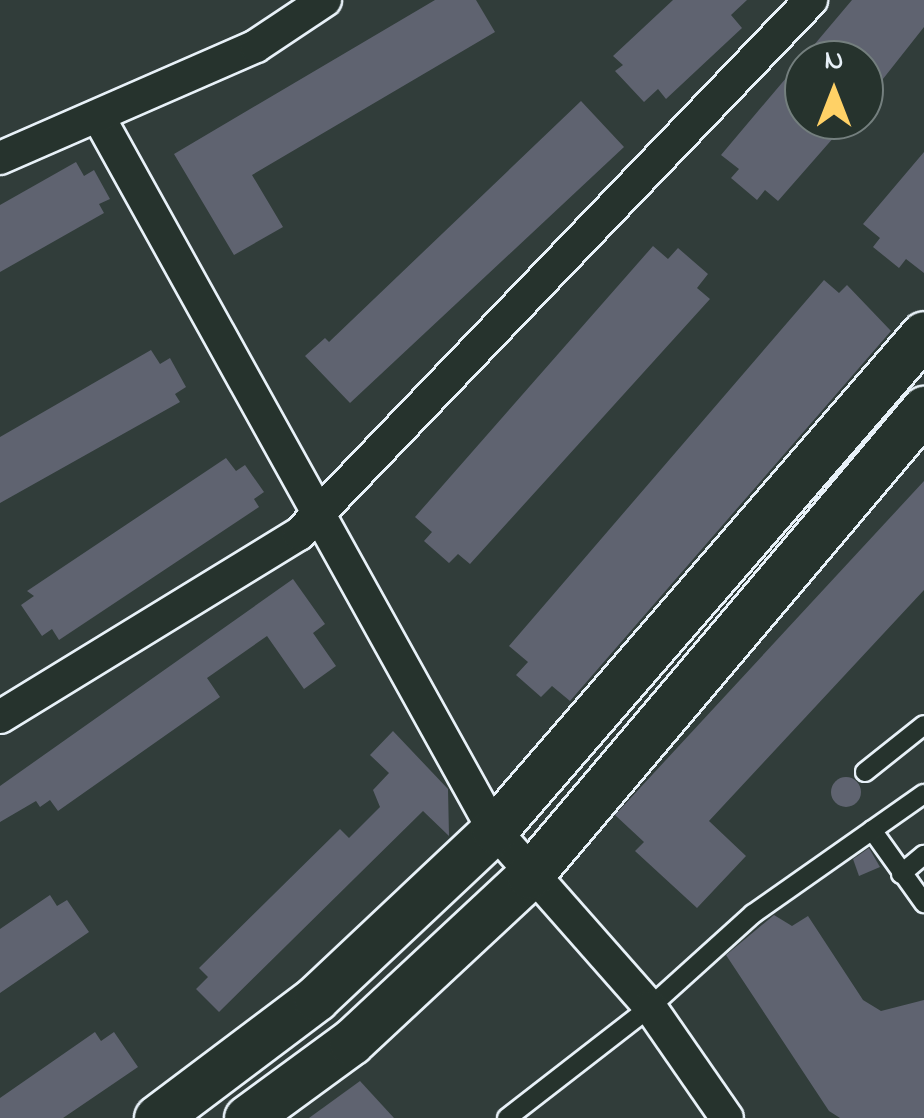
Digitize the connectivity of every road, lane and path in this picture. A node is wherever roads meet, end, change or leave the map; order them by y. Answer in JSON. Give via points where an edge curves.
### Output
{"nodes":[{"id":1,"x":325,"y":0,"type":"edge"},
{"id":2,"x":811,"y":0,"type":"edge"},
{"id":3,"x":98,"y":116,"type":"junction"},
{"id":4,"x":0,"y":158,"type":"edge"},
{"id":5,"x":924,"y":334,"type":"edge"},
{"id":6,"x":924,"y":409,"type":"edge"},
{"id":7,"x":316,"y":516,"type":"junction"},
{"id":8,"x":0,"y":718,"type":"edge"},
{"id":9,"x":924,"y":725,"type":"edge"},
{"id":10,"x":865,"y":772,"type":"dead end"},
{"id":11,"x":924,"y":794,"type":"edge"},
{"id":12,"x":494,"y":830,"type":"junction"},
{"id":13,"x":872,"y":830,"type":"junction"},
{"id":14,"x":924,"y":856,"type":"edge"},
{"id":15,"x":901,"y":874,"type":"junction"},
{"id":16,"x":529,"y":876,"type":"junction"},
{"id":17,"x":924,"y":903,"type":"edge"},
{"id":18,"x":650,"y":1007,"type":"junction"},
{"id":19,"x":156,"y":1118,"type":"edge"},
{"id":20,"x":247,"y":1118,"type":"edge"},
{"id":21,"x":507,"y":1118,"type":"edge"},
{"id":22,"x":726,"y":1118,"type":"edge"}],
"edges":[{"from":1,"to":3,"type":"street","via":[[256,46]]},
{"from":2,"to":7,"type":"street"},
{"from":3,"to":4,"type":"street"},
{"from":3,"to":7,"type":"street"},
{"from":5,"to":12,"type":"street"},
{"from":6,"to":16,"type":"street"},
{"from":7,"to":8,"type":"street","via":[[299,534]]},
{"from":7,"to":12,"type":"street"},
{"from":9,"to":10,"type":"lane"},
{"from":11,"to":13,"type":"lane"},
{"from":12,"to":16,"type":"street"},
{"from":12,"to":19,"type":"street","via":[[316,998]]},
{"from":13,"to":15,"type":"lane"},
{"from":13,"to":18,"type":"lane","via":[[753,914]]},
{"from":14,"to":15,"type":"lane"},
{"from":15,"to":17,"type":"lane"},
{"from":16,"to":18,"type":"street"},
{"from":16,"to":20,"type":"street","via":[[351,1042]]},
{"from":18,"to":21,"type":"lane"},
{"from":18,"to":22,"type":"street"}]}
